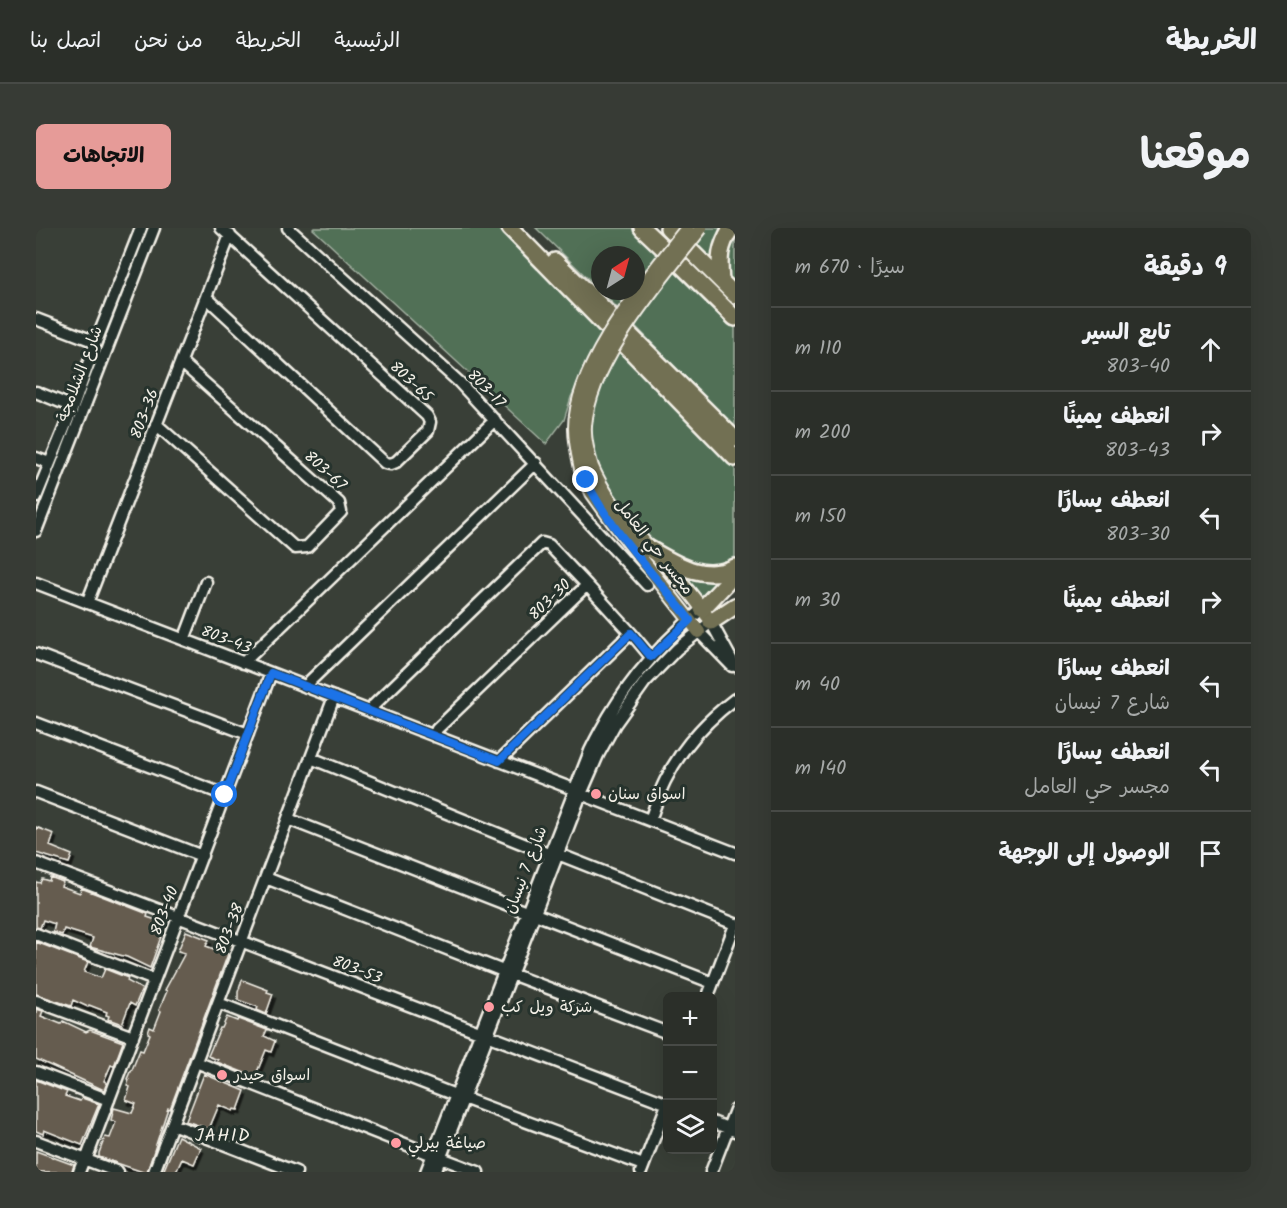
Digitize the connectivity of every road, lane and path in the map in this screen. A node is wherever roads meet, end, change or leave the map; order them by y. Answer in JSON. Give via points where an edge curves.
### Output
{"nodes":[{"id":1,"x":141,"y":228,"type":"edge"},
{"id":2,"x":154,"y":228,"type":"edge"},
{"id":3,"x":288,"y":228,"type":"edge"},
{"id":4,"x":510,"y":228,"type":"edge"},
{"id":5,"x":520,"y":228,"type":"edge"},
{"id":6,"x":642,"y":228,"type":"edge"},
{"id":7,"x":701,"y":228,"type":"edge"},
{"id":8,"x":731,"y":228,"type":"edge"},
{"id":9,"x":676,"y":230,"type":"edge"},
{"id":10,"x":226,"y":232,"type":"edge"},
{"id":11,"x":662,"y":247,"type":"dead end"},
{"id":12,"x":690,"y":250,"type":"dead end"},
{"id":13,"x":680,"y":264,"type":"dead end"},
{"id":14,"x":721,"y":280,"type":"junction"},
{"id":15,"x":735,"y":295,"type":"edge"},
{"id":16,"x":206,"y":297,"type":"junction"},
{"id":17,"x":36,"y":318,"type":"edge"},
{"id":18,"x":735,"y":318,"type":"edge"},
{"id":19,"x":96,"y":342,"type":"junction"},
{"id":20,"x":181,"y":362,"type":"junction"},
{"id":21,"x":36,"y":392,"type":"edge"},
{"id":22,"x":73,"y":406,"type":"junction"},
{"id":23,"x":495,"y":420,"type":"junction"},
{"id":24,"x":156,"y":424,"type":"junction"},
{"id":25,"x":735,"y":439,"type":"edge"},
{"id":26,"x":36,"y":458,"type":"edge"},
{"id":27,"x":735,"y":458,"type":"edge"},
{"id":28,"x":49,"y":463,"type":"junction"},
{"id":29,"x":536,"y":463,"type":"junction"},
{"id":30,"x":586,"y":468,"type":"junction"},
{"id":31,"x":36,"y":496,"type":"edge"},
{"id":32,"x":36,"y":531,"type":"edge"},
{"id":33,"x":648,"y":548,"type":"junction"},
{"id":34,"x":735,"y":567,"type":"edge"},
{"id":35,"x":735,"y":574,"type":"edge"},
{"id":36,"x":206,"y":582,"type":"dead end"},
{"id":37,"x":36,"y":583,"type":"edge"},
{"id":38,"x":587,"y":585,"type":"junction"},
{"id":39,"x":647,"y":585,"type":"dead end"},
{"id":40,"x":87,"y":603,"type":"junction"},
{"id":41,"x":735,"y":606,"type":"edge"},
{"id":42,"x":690,"y":620,"type":"junction"},
{"id":43,"x":704,"y":621,"type":"junction"},
{"id":44,"x":631,"y":633,"type":"junction"},
{"id":45,"x":184,"y":640,"type":"junction"},
{"id":46,"x":36,"y":654,"type":"edge"},
{"id":47,"x":651,"y":657,"type":"junction"},
{"id":48,"x":243,"y":663,"type":"junction"},
{"id":49,"x":735,"y":667,"type":"edge"},
{"id":50,"x":271,"y":673,"type":"junction"},
{"id":51,"x":306,"y":687,"type":"junction"},
{"id":52,"x":334,"y":698,"type":"junction"},
{"id":53,"x":735,"y":699,"type":"edge"},
{"id":54,"x":371,"y":712,"type":"junction"},
{"id":55,"x":36,"y":723,"type":"edge"},
{"id":56,"x":248,"y":734,"type":"junction"},
{"id":57,"x":434,"y":736,"type":"junction"},
{"id":58,"x":311,"y":759,"type":"junction"},
{"id":59,"x":499,"y":761,"type":"junction"},
{"id":60,"x":36,"y":792,"type":"edge"},
{"id":61,"x":577,"y":792,"type":"junction"},
{"id":62,"x":225,"y":795,"type":"junction"},
{"id":63,"x":288,"y":819,"type":"junction"},
{"id":64,"x":650,"y":820,"type":"junction"},
{"id":65,"x":735,"y":853,"type":"edge"},
{"id":66,"x":553,"y":854,"type":"junction"},
{"id":67,"x":202,"y":856,"type":"junction"},
{"id":68,"x":36,"y":863,"type":"edge"},
{"id":69,"x":266,"y":878,"type":"junction"},
{"id":70,"x":530,"y":913,"type":"junction"},
{"id":71,"x":178,"y":918,"type":"junction"},
{"id":72,"x":735,"y":924,"type":"edge"},
{"id":73,"x":36,"y":934,"type":"edge"},
{"id":74,"x":241,"y":942,"type":"junction"},
{"id":75,"x":507,"y":973,"type":"junction"},
{"id":76,"x":154,"y":980,"type":"junction"},
{"id":77,"x":713,"y":983,"type":"junction"},
{"id":78,"x":710,"y":992,"type":"edge"},
{"id":79,"x":36,"y":1001,"type":"edge"},
{"id":80,"x":218,"y":1003,"type":"junction"},
{"id":81,"x":663,"y":1031,"type":"edge"},
{"id":82,"x":484,"y":1034,"type":"junction"},
{"id":83,"x":133,"y":1037,"type":"junction"},
{"id":84,"x":196,"y":1062,"type":"junction"},
{"id":85,"x":36,"y":1072,"type":"edge"},
{"id":86,"x":459,"y":1096,"type":"junction"},
{"id":87,"x":109,"y":1100,"type":"junction"},
{"id":88,"x":663,"y":1101,"type":"edge"},
{"id":89,"x":735,"y":1110,"type":"edge"},
{"id":90,"x":663,"y":1113,"type":"edge"},
{"id":91,"x":172,"y":1124,"type":"junction"},
{"id":92,"x":717,"y":1124,"type":"edge"},
{"id":93,"x":732,"y":1130,"type":"edge"},
{"id":94,"x":36,"y":1141,"type":"edge"},
{"id":95,"x":437,"y":1156,"type":"junction"},
{"id":96,"x":85,"y":1160,"type":"junction"},
{"id":97,"x":642,"y":1168,"type":"edge"},
{"id":98,"x":80,"y":1172,"type":"edge"},
{"id":99,"x":118,"y":1172,"type":"edge"},
{"id":100,"x":154,"y":1172,"type":"edge"},
{"id":101,"x":297,"y":1172,"type":"edge"},
{"id":102,"x":426,"y":1172,"type":"edge"},
{"id":103,"x":435,"y":1172,"type":"edge"},
{"id":104,"x":478,"y":1172,"type":"edge"},
{"id":105,"x":711,"y":1172,"type":"edge"}],
"edges":[{"from":1,"to":19,"type":"street","name":"شارع الشلامجة"},
{"from":2,"to":32,"type":"street","name":"شارع الشلامجة"},
{"from":3,"to":23,"type":"street","name":"803-17","via":[[459,382]]},
{"from":4,"to":5,"type":"highway","via":[[608,320]]},
{"from":6,"to":11,"type":"highway"},
{"from":7,"to":30,"type":"main road","name":"مجسر حي العامل","bridge":true,"via":[[633,316],[602,370],[585,426]]},
{"from":8,"to":14,"type":"highway","via":[[720,250]]},
{"from":9,"to":30,"type":"main road","name":"مجسر حي العامل","bridge":true,"via":[[593,364],[582,390],[574,426],[576,447]]},
{"from":10,"to":16,"type":"street","name":"803-36"},
{"from":10,"to":16,"type":"street","name":"803-65","via":[[427,417],[428,431],[396,462],[385,463]]},
{"from":12,"to":14,"type":"highway"},
{"from":13,"to":18,"type":"highway"},
{"from":14,"to":15,"type":"highway"},
{"from":16,"to":20,"type":"street","name":"803-36"},
{"from":17,"to":19,"type":"street"},
{"from":19,"to":22,"type":"street","name":"شارع الشلامجة"},
{"from":20,"to":24,"type":"street","name":"803-36"},
{"from":20,"to":24,"type":"street","name":"803-67","via":[[339,503],[341,512],[307,547],[295,548]]},
{"from":21,"to":22,"type":"street"},
{"from":22,"to":28,"type":"street","name":"شارع الشلامجة"},
{"from":23,"to":29,"type":"street","name":"803-17"},
{"from":23,"to":48,"type":"street"},
{"from":24,"to":40,"type":"street","name":"803-36"},
{"from":25,"to":27,"type":"highway","via":[[625,337]]},
{"from":26,"to":28,"type":"street"},
{"from":28,"to":31,"type":"street","name":"شارع الشلامجة"},
{"from":29,"to":39,"type":"street","name":"803-17"},
{"from":29,"to":51,"type":"street"},
{"from":30,"to":33,"type":"main road","name":"مجسر حي العامل"},
{"from":30,"to":42,"type":"main road","name":"مجسر حي العامل","via":[[592,493]]},
{"from":33,"to":34,"type":"highway","via":[[694,572],[720,573]]},
{"from":33,"to":43,"type":"main road","name":"مجسر حي العامل"},
{"from":35,"to":43,"type":"highway"},
{"from":36,"to":45,"type":"street"},
{"from":37,"to":40,"type":"street","name":"803-43"},
{"from":38,"to":44,"type":"street","name":"803-30"},
{"from":38,"to":54,"type":"street","via":[[549,545],[542,543]]},
{"from":38,"to":57,"type":"street","name":"803-30"},
{"from":40,"to":45,"type":"street","name":"803-43"},
{"from":41,"to":43,"type":"highway"},
{"from":42,"to":43,"type":"main road","name":"مجسر حي العامل"},
{"from":42,"to":47,"type":"street","name":"شارع 7 نيسان"},
{"from":43,"to":49,"type":"street"},
{"from":43,"to":61,"type":"street","name":"شارع 7 نيسان","via":[[624,710]]},
{"from":44,"to":47,"type":"street","name":"803-30"},
{"from":44,"to":59,"type":"street"},
{"from":45,"to":48,"type":"street","name":"803-43"},
{"from":46,"to":56,"type":"street"},
{"from":47,"to":61,"type":"street","name":"شارع 7 نيسان","via":[[606,719]]},
{"from":48,"to":50,"type":"street","name":"803-43"},
{"from":50,"to":51,"type":"street","name":"803-43"},
{"from":50,"to":56,"type":"street","name":"803-40"},
{"from":51,"to":52,"type":"street","name":"803-43"},
{"from":52,"to":54,"type":"street","name":"803-43"},
{"from":52,"to":58,"type":"street","name":"803-38"},
{"from":53,"to":64,"type":"street","via":[[687,745],[665,781]]},
{"from":54,"to":57,"type":"street","name":"803-43"},
{"from":55,"to":62,"type":"street"},
{"from":56,"to":62,"type":"street","name":"803-40"},
{"from":57,"to":59,"type":"street","name":"803-43"},
{"from":58,"to":63,"type":"street","name":"803-38"},
{"from":58,"to":66,"type":"street"},
{"from":59,"to":61,"type":"street","name":"803-43"},
{"from":60,"to":67,"type":"street"},
{"from":61,"to":64,"type":"street","name":"803-43"},
{"from":61,"to":66,"type":"street","name":"شارع 7 نيسان"},
{"from":62,"to":67,"type":"street","name":"803-40"},
{"from":63,"to":69,"type":"street","name":"803-38"},
{"from":63,"to":70,"type":"street"},
{"from":64,"to":65,"type":"street","name":"803-43"},
{"from":66,"to":70,"type":"street","name":"شارع 7 نيسان"},
{"from":66,"to":72,"type":"street"},
{"from":67,"to":71,"type":"street","name":"803-40"},
{"from":68,"to":71,"type":"street","name":"803-53"},
{"from":69,"to":74,"type":"street","name":"803-38"},
{"from":69,"to":75,"type":"street"},
{"from":70,"to":75,"type":"street","name":"شارع 7 نيسان"},
{"from":70,"to":77,"type":"street"},
{"from":71,"to":74,"type":"street","name":"803-53"},
{"from":71,"to":76,"type":"street","name":"803-40"},
{"from":72,"to":77,"type":"street"},
{"from":73,"to":76,"type":"street"},
{"from":74,"to":80,"type":"street","name":"803-38"},
{"from":74,"to":82,"type":"street","name":"803-53"},
{"from":75,"to":81,"type":"street"},
{"from":75,"to":82,"type":"street","name":"شارع 7 نيسان"},
{"from":76,"to":83,"type":"street","name":"803-40"},
{"from":77,"to":78,"type":"street"},
{"from":79,"to":83,"type":"street"},
{"from":80,"to":84,"type":"street","name":"803-38"},
{"from":80,"to":86,"type":"street"},
{"from":82,"to":86,"type":"street","name":"شارع 7 نيسان"},
{"from":82,"to":88,"type":"street","name":"803-53"},
{"from":83,"to":87,"type":"street","name":"803-40"},
{"from":84,"to":91,"type":"street","name":"803-38"},
{"from":84,"to":95,"type":"street"},
{"from":85,"to":87,"type":"street"},
{"from":86,"to":95,"type":"street","name":"شارع 7 نيسان"},
{"from":86,"to":97,"type":"street"},
{"from":87,"to":96,"type":"street","name":"803-40"},
{"from":89,"to":93,"type":"street"},
{"from":90,"to":97,"type":"street"},
{"from":91,"to":100,"type":"street","name":"803-38"},
{"from":91,"to":101,"type":"street"},
{"from":92,"to":93,"type":"street"},
{"from":93,"to":105,"type":"street"},
{"from":94,"to":96,"type":"street"},
{"from":95,"to":102,"type":"street","name":"شارع 7 نيسان"},
{"from":95,"to":103,"type":"street","name":"شارع 7 نيسان"},
{"from":95,"to":104,"type":"street"},
{"from":96,"to":98,"type":"street","name":"803-40"},
{"from":96,"to":99,"type":"street"}]}
